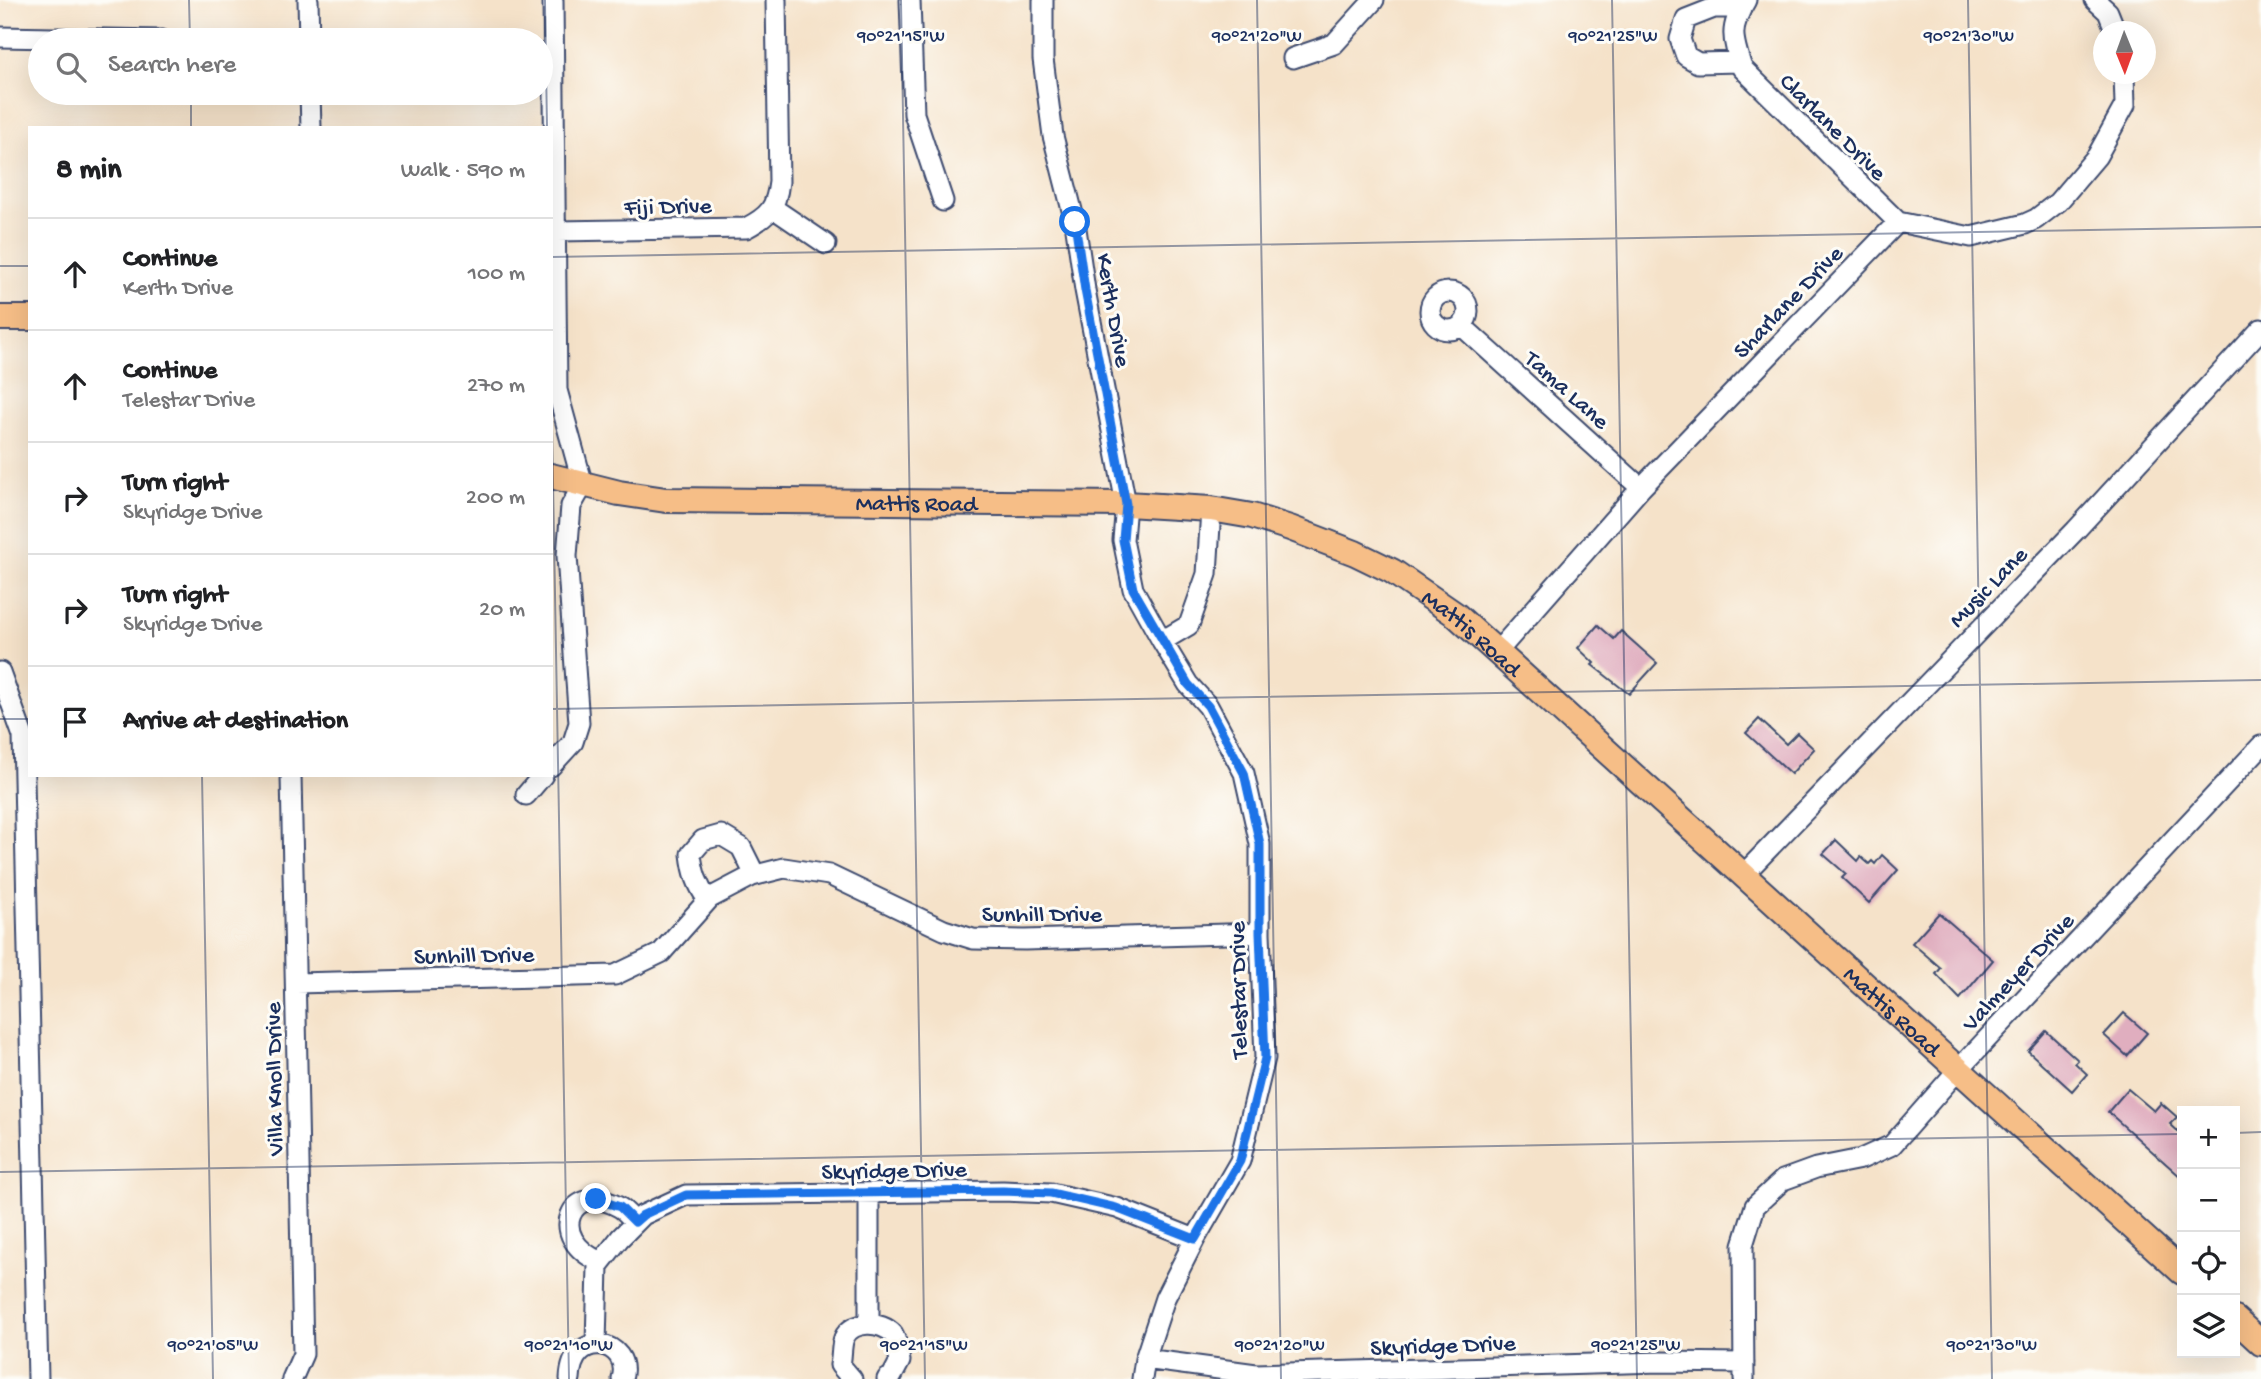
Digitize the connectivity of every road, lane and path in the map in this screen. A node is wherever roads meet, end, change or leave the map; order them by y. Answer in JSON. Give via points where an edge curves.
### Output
{"nodes":[{"id":1,"x":308,"y":0,"type":"edge"},
{"id":2,"x":553,"y":0,"type":"edge"},
{"id":3,"x":776,"y":0,"type":"edge"},
{"id":4,"x":910,"y":0,"type":"edge"},
{"id":5,"x":1043,"y":0,"type":"edge"},
{"id":6,"x":1374,"y":0,"type":"edge"},
{"id":7,"x":2095,"y":0,"type":"edge"},
{"id":8,"x":1744,"y":3,"type":"edge"},
{"id":9,"x":2112,"y":21,"type":"edge"},
{"id":10,"x":309,"y":28,"type":"edge"},
{"id":11,"x":0,"y":37,"type":"edge"},
{"id":12,"x":28,"y":38,"type":"edge"},
{"id":13,"x":1293,"y":58,"type":"dead end"},
{"id":14,"x":1740,"y":62,"type":"junction"},
{"id":15,"x":2124,"y":84,"type":"edge"},
{"id":16,"x":310,"y":105,"type":"edge"},
{"id":17,"x":311,"y":126,"type":"edge"},
{"id":18,"x":943,"y":201,"type":"dead end"},
{"id":19,"x":774,"y":208,"type":"junction"},
{"id":20,"x":1898,"y":222,"type":"junction"},
{"id":21,"x":557,"y":231,"type":"junction"},
{"id":22,"x":826,"y":244,"type":"dead end"},
{"id":23,"x":0,"y":318,"type":"edge"},
{"id":24,"x":28,"y":318,"type":"edge"},
{"id":25,"x":1462,"y":326,"type":"dead end"},
{"id":26,"x":2261,"y":329,"type":"edge"},
{"id":27,"x":554,"y":398,"type":"edge"},
{"id":28,"x":553,"y":478,"type":"edge"},
{"id":29,"x":583,"y":485,"type":"junction"},
{"id":30,"x":1641,"y":488,"type":"junction"},
{"id":31,"x":1126,"y":504,"type":"junction"},
{"id":32,"x":1212,"y":509,"type":"junction"},
{"id":33,"x":1162,"y":641,"type":"junction"},
{"id":34,"x":1497,"y":652,"type":"junction"},
{"id":35,"x":0,"y":672,"type":"edge"},
{"id":36,"x":2261,"y":746,"type":"edge"},
{"id":37,"x":553,"y":764,"type":"edge"},
{"id":38,"x":291,"y":777,"type":"edge"},
{"id":39,"x":541,"y":777,"type":"edge"},
{"id":40,"x":526,"y":795,"type":"dead end"},
{"id":41,"x":1744,"y":874,"type":"junction"},
{"id":42,"x":755,"y":875,"type":"junction"},
{"id":43,"x":708,"y":900,"type":"junction"},
{"id":44,"x":1260,"y":933,"type":"junction"},
{"id":45,"x":296,"y":982,"type":"junction"},
{"id":46,"x":1958,"y":1070,"type":"junction"},
{"id":47,"x":869,"y":1194,"type":"junction"},
{"id":48,"x":635,"y":1222,"type":"junction"},
{"id":49,"x":1195,"y":1239,"type":"junction"},
{"id":50,"x":601,"y":1262,"type":"junction"},
{"id":51,"x":2177,"y":1267,"type":"edge"},
{"id":52,"x":869,"y":1324,"type":"junction"},
{"id":53,"x":2240,"y":1324,"type":"edge"},
{"id":54,"x":2261,"y":1343,"type":"edge"},
{"id":55,"x":596,"y":1344,"type":"junction"},
{"id":56,"x":1144,"y":1359,"type":"junction"},
{"id":57,"x":1744,"y":1371,"type":"edge"},
{"id":58,"x":38,"y":1379,"type":"edge"},
{"id":59,"x":292,"y":1379,"type":"edge"},
{"id":60,"x":570,"y":1379,"type":"edge"},
{"id":61,"x":622,"y":1379,"type":"edge"},
{"id":62,"x":852,"y":1379,"type":"edge"},
{"id":63,"x":887,"y":1379,"type":"edge"},
{"id":64,"x":1142,"y":1379,"type":"edge"}],
"edges":[{"from":1,"to":10,"type":"street"},
{"from":2,"to":21,"type":"street"},
{"from":3,"to":19,"type":"street","via":[[779,182]]},
{"from":4,"to":18,"type":"street","via":[[914,114]]},
{"from":5,"to":31,"type":"street","name":"Kerth Drive","via":[[1043,59],[1053,136],[1075,222]]},
{"from":6,"to":13,"type":"street","via":[[1334,44]]},
{"from":7,"to":9,"type":"street"},
{"from":8,"to":14,"type":"street","name":"Clarlane Drive","via":[[1735,18],[1732,40]]},
{"from":8,"to":14,"type":"street","name":"Clarlane Drive","via":[[1686,19],[1680,39],[1686,56],[1698,63]]},
{"from":11,"to":12,"type":"street"},
{"from":14,"to":20,"type":"street","name":"Clarlane Drive"},
{"from":15,"to":20,"type":"street","via":[[2125,106],[2096,156],[2058,202],[2036,219],[1971,237]]},
{"from":16,"to":17,"type":"street"},
{"from":19,"to":21,"type":"street","name":"Fiji Drive","via":[[746,228]]},
{"from":19,"to":22,"type":"street"},
{"from":20,"to":30,"type":"street","name":"Sharlane Drive"},
{"from":21,"to":27,"type":"street"},
{"from":23,"to":24,"type":"main road"},
{"from":25,"to":30,"type":"street","name":"Tama Lane"},
{"from":26,"to":41,"type":"street","name":"Music Lane","via":[[2076,530]]},
{"from":27,"to":29,"type":"street"},
{"from":28,"to":29,"type":"main road","name":"Mattis Road"},
{"from":29,"to":31,"type":"main road","name":"Mattis Road","via":[[666,500]]},
{"from":29,"to":37,"type":"street","via":[[571,506],[567,555],[579,723],[573,742]]},
{"from":30,"to":34,"type":"street","name":"Sharlane Drive"},
{"from":31,"to":32,"type":"main road","name":"Mattis Road"},
{"from":31,"to":33,"type":"street","name":"Telestar Drive","via":[[1123,540],[1133,589]]},
{"from":32,"to":33,"type":"street","via":[[1207,574],[1189,625]]},
{"from":32,"to":34,"type":"main road","name":"Mattis Road","via":[[1252,516],[1355,552],[1456,615]]},
{"from":33,"to":44,"type":"street","name":"Telestar Drive","via":[[1188,684],[1208,706],[1244,773],[1260,844]]},
{"from":34,"to":41,"type":"main road","name":"Mattis Road"},
{"from":35,"to":58,"type":"street","via":[[23,736]]},
{"from":36,"to":46,"type":"street","name":"Valmeyer Drive"},
{"from":38,"to":45,"type":"street","name":"Villa Knoll Drive"},
{"from":39,"to":40,"type":"street"},
{"from":41,"to":46,"type":"main road","name":"Mattis Road"},
{"from":42,"to":43,"type":"street","name":"Sunhill Drive"},
{"from":42,"to":43,"type":"street","via":[[741,847],[721,835],[703,840],[691,854],[694,873]]},
{"from":42,"to":44,"type":"street","name":"Sunhill Drive","via":[[784,868],[829,875],[944,930],[973,939]]},
{"from":43,"to":45,"type":"street","name":"Sunhill Drive","via":[[662,953],[615,975]]},
{"from":44,"to":49,"type":"street","name":"Telestar Drive","via":[[1265,1058],[1240,1161]]},
{"from":45,"to":59,"type":"street","name":"Villa Knoll Drive","via":[[303,1354]]},
{"from":46,"to":51,"type":"main road","name":"Mattis Road"},
{"from":46,"to":57,"type":"street","name":"Valmeyer Drive","via":[[1892,1145],[1861,1159],[1783,1180],[1755,1206],[1743,1245]]},
{"from":47,"to":48,"type":"street","name":"Skyridge Drive","via":[[686,1195]]},
{"from":47,"to":49,"type":"street","name":"Skyridge Drive","via":[[1051,1193],[1116,1208]]},
{"from":47,"to":52,"type":"street"},
{"from":48,"to":50,"type":"street","name":"Skyridge Drive"},
{"from":48,"to":50,"type":"street","via":[[620,1207],[596,1199],[578,1203],[571,1213],[570,1237],[578,1248]]},
{"from":49,"to":56,"type":"street","name":"Telestar Drive","via":[[1165,1298]]},
{"from":50,"to":55,"type":"street"},
{"from":52,"to":62,"type":"street","via":[[845,1336],[840,1365]]},
{"from":52,"to":63,"type":"street","via":[[894,1335],[900,1361]]},
{"from":53,"to":54,"type":"main road"},
{"from":55,"to":60,"type":"street","via":[[584,1347],[572,1360]]},
{"from":55,"to":61,"type":"street","via":[[614,1349],[621,1358]]},
{"from":56,"to":57,"type":"street","name":"Skyridge Drive","via":[[1256,1374],[1660,1362]]},
{"from":56,"to":64,"type":"street","name":"Telestar Drive"}]}
